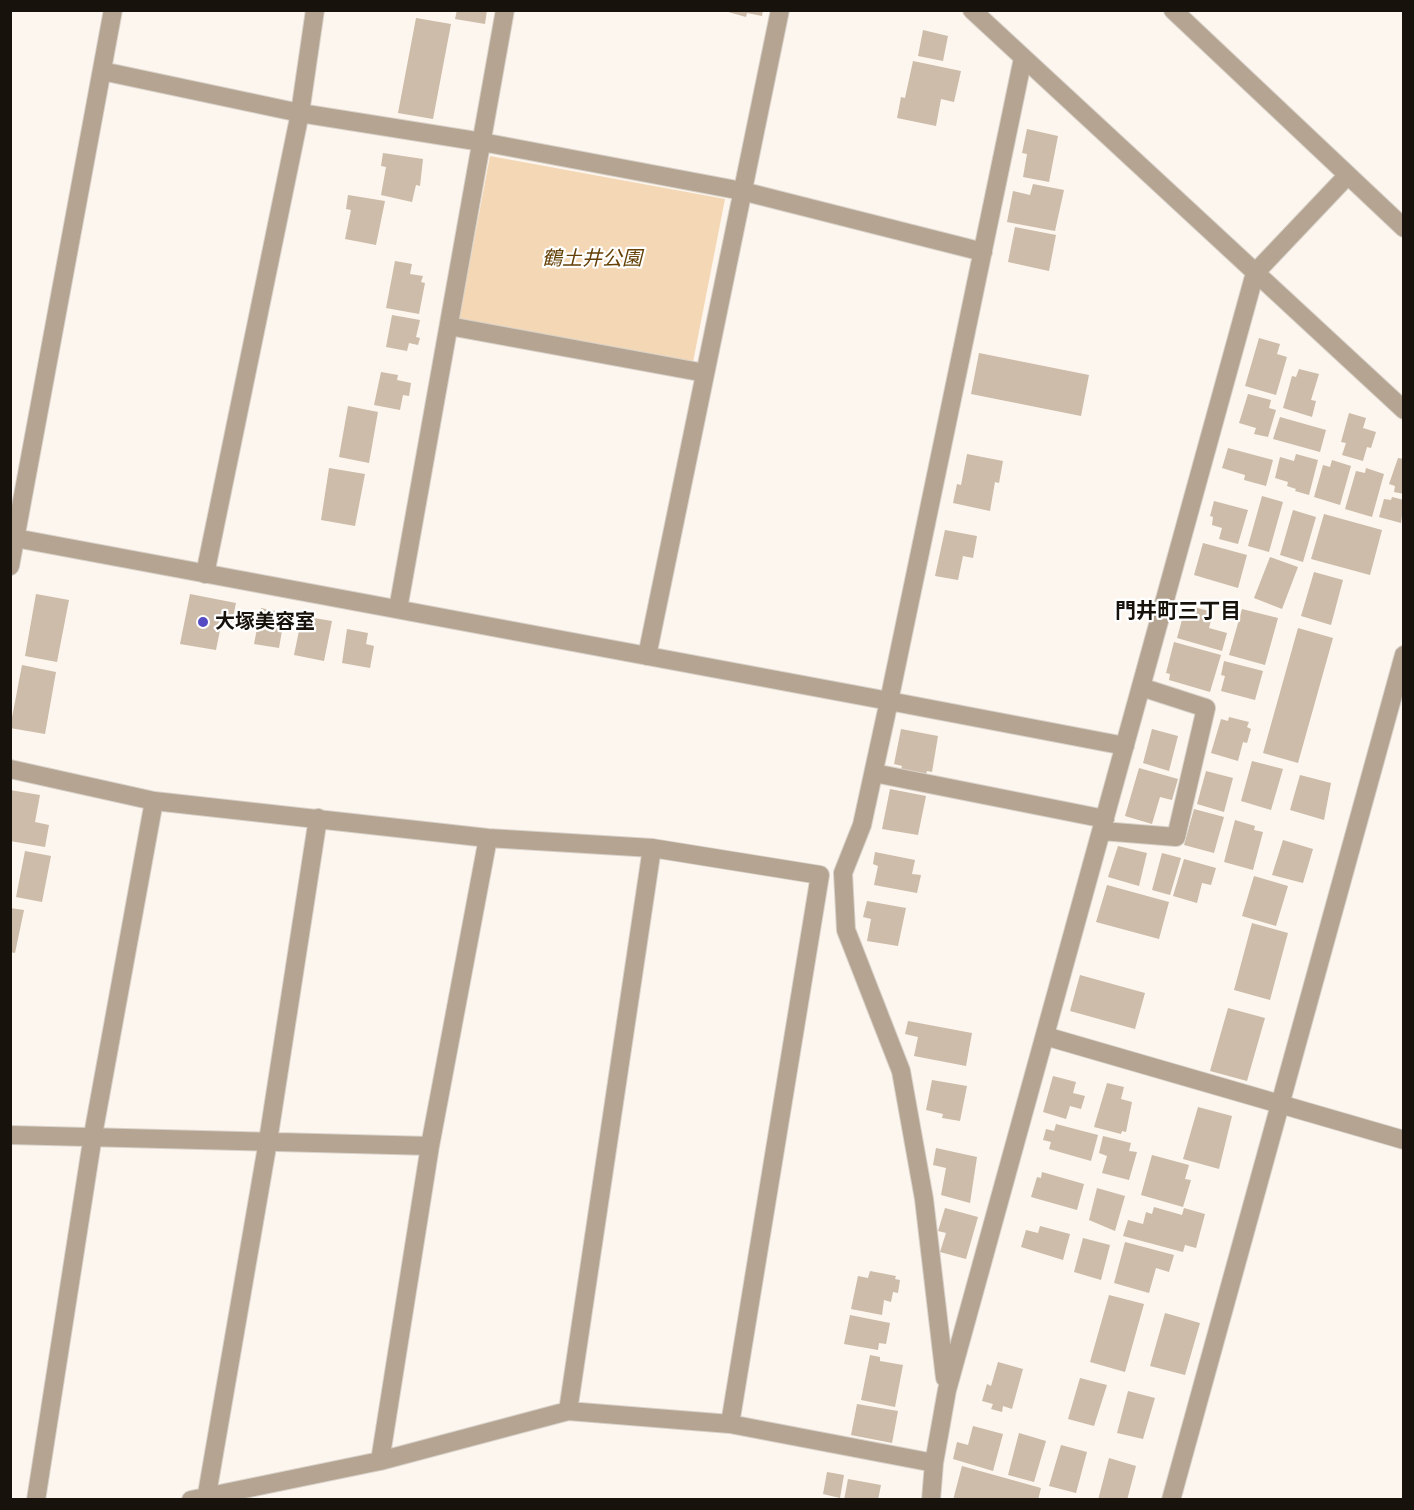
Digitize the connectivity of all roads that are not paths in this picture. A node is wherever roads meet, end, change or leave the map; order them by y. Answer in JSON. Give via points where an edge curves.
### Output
{"nodes":[{"id":1,"x":113,"y":10,"type":"edge"},
{"id":2,"x":315,"y":10,"type":"edge"},
{"id":3,"x":505,"y":10,"type":"edge"},
{"id":4,"x":780,"y":10,"type":"edge"},
{"id":5,"x":972,"y":10,"type":"edge"},
{"id":6,"x":1173,"y":10,"type":"edge"},
{"id":7,"x":1023,"y":58,"type":"junction"},
{"id":8,"x":102,"y":71,"type":"junction"},
{"id":9,"x":300,"y":113,"type":"junction"},
{"id":10,"x":482,"y":142,"type":"junction"},
{"id":11,"x":1347,"y":176,"type":"junction"},
{"id":12,"x":742,"y":191,"type":"junction"},
{"id":13,"x":1404,"y":228,"type":"edge"},
{"id":14,"x":983,"y":252,"type":"junction"},
{"id":15,"x":1255,"y":273,"type":"junction"},
{"id":16,"x":448,"y":326,"type":"junction"},
{"id":17,"x":705,"y":373,"type":"junction"},
{"id":18,"x":1404,"y":410,"type":"edge"},
{"id":19,"x":13,"y":536,"type":"edge"},
{"id":20,"x":10,"y":566,"type":"edge"},
{"id":21,"x":205,"y":574,"type":"junction"},
{"id":22,"x":398,"y":609,"type":"junction"},
{"id":23,"x":1404,"y":655,"type":"edge"},
{"id":24,"x":647,"y":656,"type":"junction"},
{"id":25,"x":1141,"y":687,"type":"junction"},
{"id":26,"x":889,"y":702,"type":"junction"},
{"id":27,"x":1125,"y":746,"type":"junction"},
{"id":28,"x":10,"y":769,"type":"edge"},
{"id":29,"x":873,"y":773,"type":"junction"},
{"id":30,"x":154,"y":801,"type":"junction"},
{"id":31,"x":318,"y":818,"type":"junction"},
{"id":32,"x":1103,"y":825,"type":"junction"},
{"id":33,"x":488,"y":838,"type":"junction"},
{"id":34,"x":652,"y":848,"type":"junction"},
{"id":35,"x":843,"y":873,"type":"junction"},
{"id":36,"x":820,"y":875,"type":"junction"},
{"id":37,"x":1045,"y":1036,"type":"junction"},
{"id":38,"x":1280,"y":1104,"type":"junction"},
{"id":39,"x":10,"y":1135,"type":"edge"},
{"id":40,"x":93,"y":1135,"type":"junction"},
{"id":41,"x":1404,"y":1140,"type":"edge"},
{"id":42,"x":268,"y":1141,"type":"junction"},
{"id":43,"x":430,"y":1146,"type":"junction"},
{"id":44,"x":947,"y":1390,"type":"junction"},
{"id":45,"x":568,"y":1411,"type":"junction"},
{"id":46,"x":730,"y":1424,"type":"junction"},
{"id":47,"x":380,"y":1461,"type":"junction"},
{"id":48,"x":934,"y":1463,"type":"junction"},
{"id":49,"x":199,"y":1497,"type":"edge"},
{"id":50,"x":36,"y":1500,"type":"edge"},
{"id":51,"x":932,"y":1500,"type":"edge"},
{"id":52,"x":1171,"y":1500,"type":"edge"}],
"edges":[{"from":1,"to":8,"type":"street"},
{"from":2,"to":9,"type":"street"},
{"from":3,"to":10,"type":"street"},
{"from":4,"to":12,"type":"street"},
{"from":5,"to":7,"type":"street"},
{"from":6,"to":11,"type":"street"},
{"from":7,"to":14,"type":"street"},
{"from":7,"to":15,"type":"street"},
{"from":8,"to":9,"type":"street"},
{"from":8,"to":19,"type":"street"},
{"from":9,"to":10,"type":"street"},
{"from":9,"to":21,"type":"street"},
{"from":10,"to":12,"type":"street"},
{"from":10,"to":16,"type":"street"},
{"from":11,"to":13,"type":"street"},
{"from":11,"to":15,"type":"street"},
{"from":12,"to":14,"type":"street"},
{"from":12,"to":17,"type":"street"},
{"from":14,"to":26,"type":"street"},
{"from":15,"to":18,"type":"street"},
{"from":15,"to":25,"type":"street"},
{"from":16,"to":17,"type":"street"},
{"from":16,"to":22,"type":"street"},
{"from":17,"to":24,"type":"street"},
{"from":19,"to":20,"type":"street"},
{"from":19,"to":21,"type":"street"},
{"from":21,"to":22,"type":"street"},
{"from":22,"to":24,"type":"street"},
{"from":23,"to":38,"type":"street"},
{"from":24,"to":26,"type":"street"},
{"from":25,"to":27,"type":"street"},
{"from":25,"to":32,"type":"street","via":[[1206,708],[1176,837]]},
{"from":26,"to":27,"type":"street"},
{"from":26,"to":29,"type":"street"},
{"from":27,"to":32,"type":"street"},
{"from":28,"to":30,"type":"street"},
{"from":29,"to":32,"type":"street"},
{"from":29,"to":35,"type":"street","via":[[862,825]]},
{"from":30,"to":31,"type":"street"},
{"from":30,"to":40,"type":"street"},
{"from":31,"to":33,"type":"street"},
{"from":31,"to":42,"type":"street"},
{"from":32,"to":37,"type":"street"},
{"from":33,"to":34,"type":"street"},
{"from":33,"to":43,"type":"street"},
{"from":34,"to":36,"type":"street"},
{"from":34,"to":45,"type":"street"},
{"from":35,"to":36,"type":"street"},
{"from":35,"to":44,"type":"street","via":[[846,930],[901,1071],[924,1199]]},
{"from":36,"to":46,"type":"street"},
{"from":37,"to":38,"type":"street"},
{"from":37,"to":44,"type":"street"},
{"from":38,"to":41,"type":"street"},
{"from":38,"to":52,"type":"street"},
{"from":39,"to":40,"type":"street"},
{"from":40,"to":42,"type":"street"},
{"from":40,"to":50,"type":"street"},
{"from":42,"to":43,"type":"street"},
{"from":42,"to":49,"type":"street"},
{"from":43,"to":47,"type":"street"},
{"from":44,"to":48,"type":"street"},
{"from":45,"to":46,"type":"street"},
{"from":45,"to":47,"type":"street"},
{"from":46,"to":48,"type":"street"},
{"from":47,"to":49,"type":"street"},
{"from":48,"to":51,"type":"street"}]}
